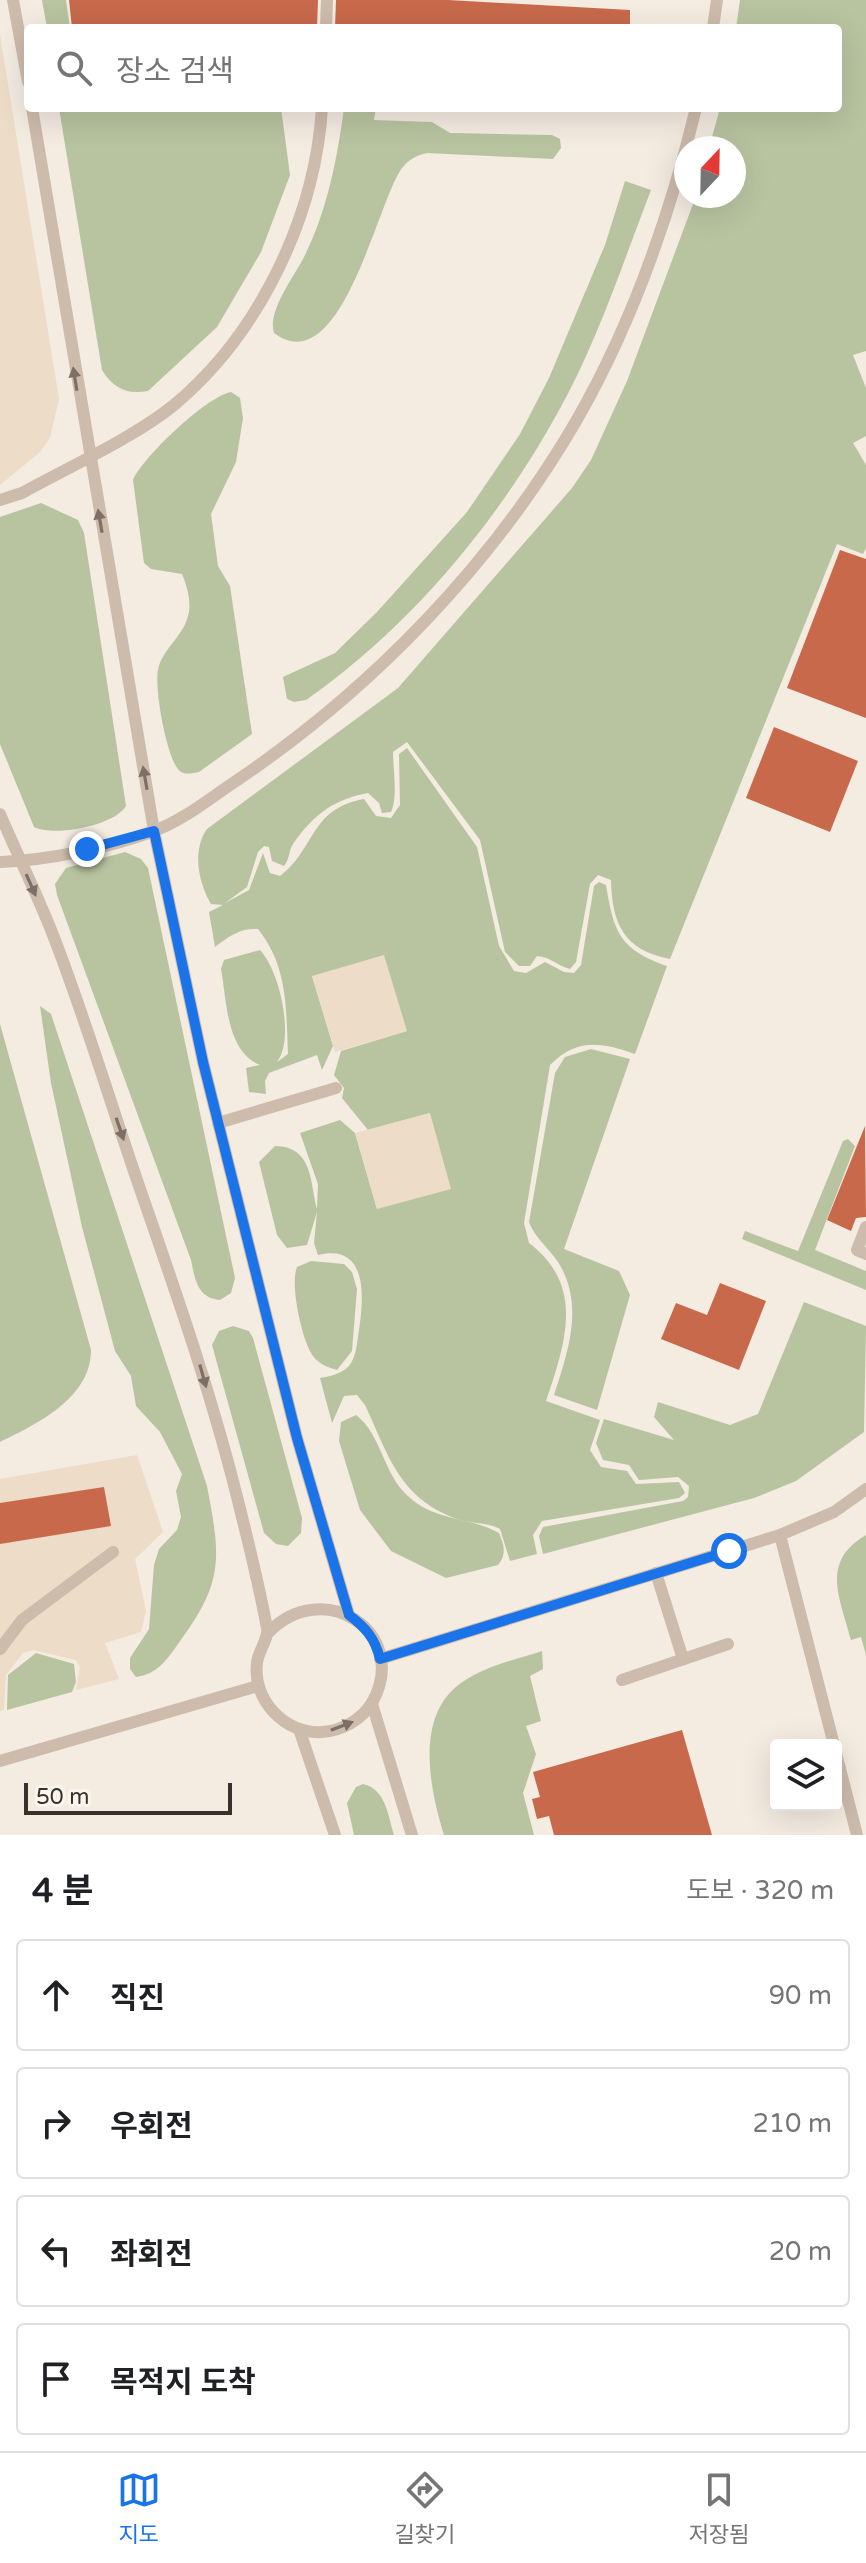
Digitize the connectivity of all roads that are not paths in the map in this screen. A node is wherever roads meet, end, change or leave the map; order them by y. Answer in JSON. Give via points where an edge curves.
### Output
{"nodes":[{"id":1,"x":13,"y":0,"type":"edge"},
{"id":2,"x":327,"y":0,"type":"edge"},
{"id":3,"x":717,"y":0,"type":"edge"},
{"id":4,"x":326,"y":24,"type":"edge"},
{"id":5,"x":714,"y":24,"type":"edge"},
{"id":6,"x":24,"y":60,"type":"edge"},
{"id":7,"x":33,"y":112,"type":"edge"},
{"id":8,"x":321,"y":112,"type":"edge"},
{"id":9,"x":695,"y":112,"type":"edge"},
{"id":10,"x":89,"y":456,"type":"junction"},
{"id":11,"x":0,"y":500,"type":"edge"},
{"id":12,"x":0,"y":814,"type":"edge"},
{"id":13,"x":154,"y":831,"type":"junction"},
{"id":14,"x":20,"y":861,"type":"junction"},
{"id":15,"x":0,"y":862,"type":"edge"},
{"id":16,"x":336,"y":1088,"type":"dead end"},
{"id":17,"x":218,"y":1123,"type":"junction"},
{"id":18,"x":866,"y":1227,"type":"edge"},
{"id":19,"x":866,"y":1254,"type":"edge"},
{"id":20,"x":866,"y":1489,"type":"edge"},
{"id":21,"x":780,"y":1535,"type":"junction"},
{"id":22,"x":113,"y":1552,"type":"dead end"},
{"id":23,"x":656,"y":1573,"type":"junction"},
{"id":24,"x":349,"y":1615,"type":"junction"},
{"id":25,"x":268,"y":1633,"type":"junction"},
{"id":26,"x":728,"y":1644,"type":"dead end"},
{"id":27,"x":0,"y":1649,"type":"edge"},
{"id":28,"x":380,"y":1659,"type":"junction"},
{"id":29,"x":683,"y":1659,"type":"junction"},
{"id":30,"x":622,"y":1680,"type":"dead end"},
{"id":31,"x":258,"y":1686,"type":"junction"},
{"id":32,"x":372,"y":1704,"type":"junction"},
{"id":33,"x":299,"y":1729,"type":"junction"},
{"id":34,"x":832,"y":1739,"type":"edge"},
{"id":35,"x":0,"y":1761,"type":"edge"},
{"id":36,"x":842,"y":1776,"type":"edge"},
{"id":37,"x":335,"y":1835,"type":"edge"},
{"id":38,"x":412,"y":1835,"type":"edge"},
{"id":39,"x":857,"y":1835,"type":"edge"}],
"edges":[{"from":1,"to":6,"type":"lane"},
{"from":2,"to":4,"type":"lane"},
{"from":3,"to":5,"type":"lane"},
{"from":10,"to":7,"type":"lane","one_way":true},
{"from":8,"to":10,"type":"lane","via":[[300,218],[256,306],[205,374],[172,406]]},
{"from":9,"to":13,"type":"lane","via":[[677,177],[623,322],[576,421],[515,513],[379,668],[336,707],[284,749]]},
{"from":10,"to":11,"type":"lane"},
{"from":13,"to":10,"type":"lane","one_way":true},
{"from":12,"to":14,"type":"lane"},
{"from":13,"to":14,"type":"lane"},
{"from":13,"to":17,"type":"lane"},
{"from":14,"to":15,"type":"lane"},
{"from":14,"to":25,"type":"lane","one_way":true,"via":[[53,936],[194,1344],[237,1495]]},
{"from":16,"to":17,"type":"lane"},
{"from":17,"to":24,"type":"lane","via":[[297,1438]]},
{"from":18,"to":19,"type":"lane","via":[[857,1250]]},
{"from":20,"to":21,"type":"lane","via":[[834,1512]]},
{"from":21,"to":23,"type":"lane"},
{"from":21,"to":34,"type":"lane"},
{"from":22,"to":27,"type":"lane","via":[[22,1620]]},
{"from":23,"to":28,"type":"lane"},
{"from":23,"to":29,"type":"lane"},
{"from":24,"to":25,"type":"lane","via":[[308,1608],[289,1615]]},
{"from":24,"to":28,"type":"lane","via":[[365,1627]]},
{"from":25,"to":31,"type":"lane","via":[[256,1665]]},
{"from":26,"to":29,"type":"lane"},
{"from":28,"to":32,"type":"lane","via":[[380,1685]]},
{"from":29,"to":30,"type":"lane"},
{"from":31,"to":33,"type":"lane","via":[[280,1719]]},
{"from":31,"to":35,"type":"lane"},
{"from":33,"to":32,"type":"lane","one_way":true,"via":[[340,1729]]},
{"from":32,"to":38,"type":"lane"},
{"from":33,"to":37,"type":"lane"},
{"from":36,"to":39,"type":"lane"}]}
